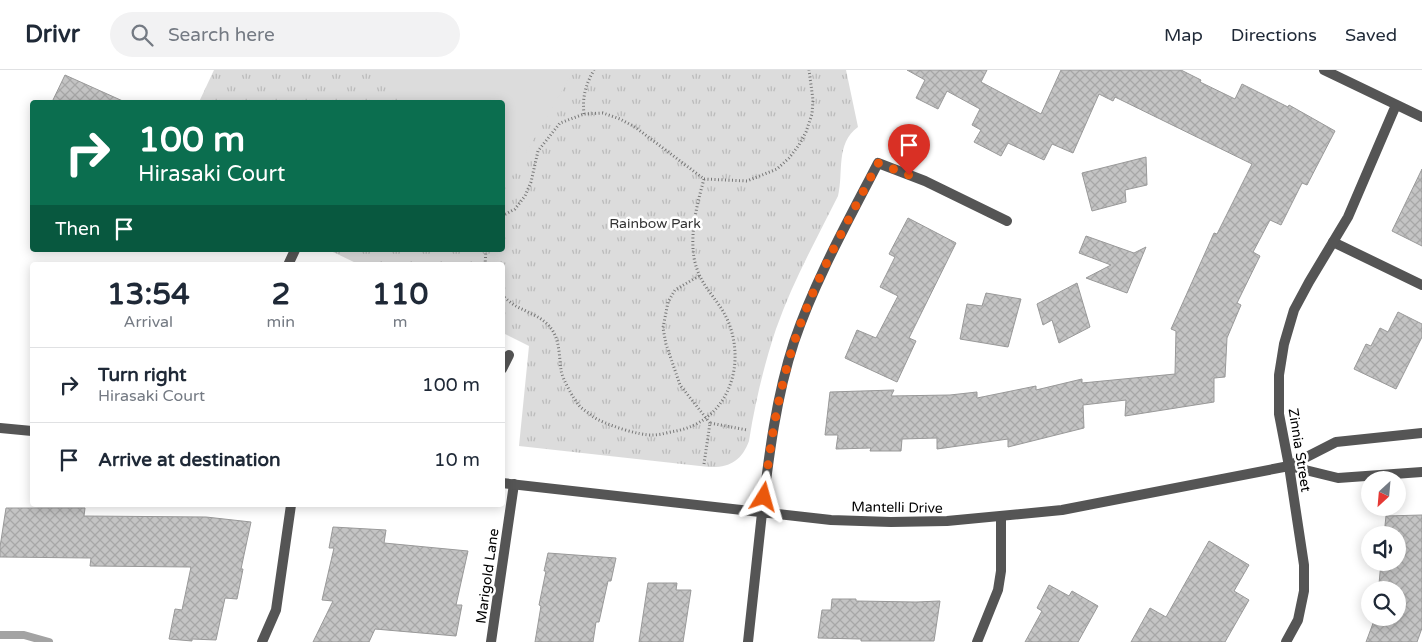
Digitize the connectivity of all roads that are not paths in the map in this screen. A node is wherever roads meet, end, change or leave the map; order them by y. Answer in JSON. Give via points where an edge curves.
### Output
{"nodes":[{"id":1,"x":1324,"y":70,"type":"edge"},
{"id":2,"x":1396,"y":105,"type":"junction"},
{"id":3,"x":1422,"y":117,"type":"edge"},
{"id":4,"x":1007,"y":221,"type":"dead end"},
{"id":5,"x":1333,"y":242,"type":"junction"},
{"id":6,"x":1422,"y":285,"type":"edge"},
{"id":7,"x":509,"y":356,"type":"dead end"},
{"id":8,"x":505,"y":363,"type":"edge"},
{"id":9,"x":0,"y":428,"type":"edge"},
{"id":10,"x":30,"y":431,"type":"edge"},
{"id":11,"x":1422,"y":432,"type":"edge"},
{"id":12,"x":1289,"y":466,"type":"junction"},
{"id":13,"x":1422,"y":472,"type":"edge"},
{"id":14,"x":505,"y":483,"type":"edge"},
{"id":15,"x":514,"y":484,"type":"junction"},
{"id":16,"x":291,"y":507,"type":"edge"},
{"id":17,"x":762,"y":513,"type":"junction"},
{"id":18,"x":1001,"y":517,"type":"junction"},
{"id":19,"x":262,"y":642,"type":"edge"},
{"id":20,"x":491,"y":642,"type":"edge"},
{"id":21,"x":748,"y":642,"type":"edge"},
{"id":22,"x":977,"y":642,"type":"edge"},
{"id":23,"x":1286,"y":642,"type":"edge"}],
"edges":[{"from":1,"to":2,"type":"street"},
{"from":2,"to":3,"type":"street"},
{"from":2,"to":5,"type":"street","name":"Zinnia Street","via":[[1348,217]]},
{"from":4,"to":17,"type":"street","via":[[925,181],[878,163],[815,290],[794,342],[780,392]]},
{"from":5,"to":6,"type":"street"},
{"from":5,"to":12,"type":"street","name":"Zinnia Street","via":[[1294,310],[1284,344],[1279,375],[1279,414]]},
{"from":7,"to":8,"type":"street"},
{"from":9,"to":10,"type":"street"},
{"from":11,"to":12,"type":"street","name":"Mantelli Drive","via":[[1336,442]]},
{"from":12,"to":13,"type":"street","name":"Mantelli Drive","via":[[1338,478]]},
{"from":12,"to":18,"type":"street","name":"Mantelli Drive","via":[[1062,510]]},
{"from":12,"to":23,"type":"street","name":"Zinnia Street","via":[[1304,565],[1304,591],[1298,620]]},
{"from":14,"to":15,"type":"street","name":"Mantelli Drive"},
{"from":15,"to":17,"type":"street","name":"Mantelli Drive"},
{"from":15,"to":20,"type":"street","name":"Marigold Lane"},
{"from":16,"to":19,"type":"street","via":[[276,610]]},
{"from":17,"to":18,"type":"street","name":"Mantelli Drive","via":[[891,522]]},
{"from":17,"to":21,"type":"street"},
{"from":18,"to":22,"type":"street","via":[[998,590]]}]}
